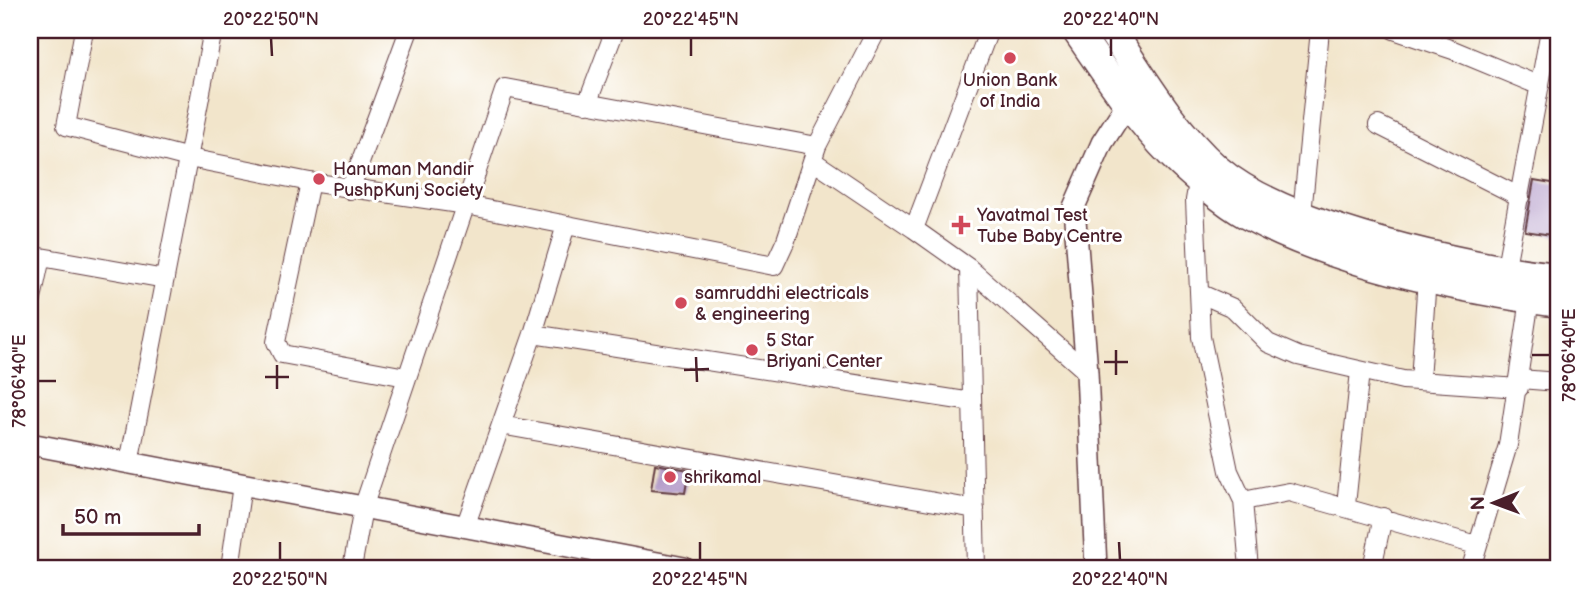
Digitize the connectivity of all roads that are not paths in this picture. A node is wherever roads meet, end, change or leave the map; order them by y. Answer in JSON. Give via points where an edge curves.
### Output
{"nodes":[{"id":1,"x":84,"y":30,"type":"edge"},
{"id":2,"x":214,"y":30,"type":"edge"},
{"id":3,"x":409,"y":30,"type":"edge"},
{"id":4,"x":615,"y":30,"type":"edge"},
{"id":5,"x":877,"y":30,"type":"edge"},
{"id":6,"x":989,"y":30,"type":"edge"},
{"id":7,"x":1076,"y":30,"type":"edge"},
{"id":8,"x":1111,"y":30,"type":"edge"},
{"id":9,"x":1320,"y":30,"type":"edge"},
{"id":10,"x":1394,"y":30,"type":"edge"},
{"id":11,"x":1550,"y":30,"type":"edge"},
{"id":12,"x":1434,"y":36,"type":"edge"},
{"id":13,"x":1148,"y":86,"type":"junction"},
{"id":14,"x":1540,"y":86,"type":"junction"},
{"id":15,"x":587,"y":104,"type":"junction"},
{"id":16,"x":1127,"y":104,"type":"junction"},
{"id":17,"x":1378,"y":125,"type":"dead end"},
{"id":18,"x":815,"y":153,"type":"junction"},
{"id":19,"x":190,"y":158,"type":"junction"},
{"id":20,"x":1199,"y":177,"type":"junction"},
{"id":21,"x":310,"y":182,"type":"junction"},
{"id":22,"x":350,"y":190,"type":"junction"},
{"id":23,"x":1520,"y":197,"type":"junction"},
{"id":24,"x":467,"y":205,"type":"junction"},
{"id":25,"x":566,"y":225,"type":"junction"},
{"id":26,"x":1301,"y":227,"type":"junction"},
{"id":27,"x":914,"y":229,"type":"junction"},
{"id":28,"x":970,"y":268,"type":"junction"},
{"id":29,"x":1505,"y":272,"type":"junction"},
{"id":30,"x":1427,"y":277,"type":"junction"},
{"id":31,"x":1558,"y":277,"type":"edge"},
{"id":32,"x":165,"y":279,"type":"junction"},
{"id":33,"x":1201,"y":294,"type":"junction"},
{"id":34,"x":1530,"y":299,"type":"junction"},
{"id":35,"x":1558,"y":303,"type":"edge"},
{"id":36,"x":30,"y":308,"type":"edge"},
{"id":37,"x":533,"y":334,"type":"junction"},
{"id":38,"x":1360,"y":371,"type":"junction"},
{"id":39,"x":1087,"y":372,"type":"junction"},
{"id":40,"x":406,"y":377,"type":"junction"},
{"id":41,"x":1420,"y":381,"type":"junction"},
{"id":42,"x":1558,"y":382,"type":"edge"},
{"id":43,"x":1520,"y":383,"type":"junction"},
{"id":44,"x":972,"y":402,"type":"junction"},
{"id":45,"x":500,"y":425,"type":"junction"},
{"id":46,"x":30,"y":444,"type":"edge"},
{"id":47,"x":129,"y":463,"type":"junction"},
{"id":48,"x":242,"y":485,"type":"junction"},
{"id":49,"x":1243,"y":501,"type":"junction"},
{"id":50,"x":1346,"y":505,"type":"junction"},
{"id":51,"x":363,"y":508,"type":"junction"},
{"id":52,"x":975,"y":509,"type":"junction"},
{"id":53,"x":1383,"y":517,"type":"junction"},
{"id":54,"x":464,"y":527,"type":"junction"},
{"id":55,"x":1476,"y":545,"type":"junction"},
{"id":56,"x":230,"y":568,"type":"edge"},
{"id":57,"x":352,"y":568,"type":"edge"},
{"id":58,"x":684,"y":568,"type":"edge"},
{"id":59,"x":976,"y":568,"type":"edge"},
{"id":60,"x":1096,"y":568,"type":"edge"},
{"id":61,"x":1249,"y":568,"type":"edge"},
{"id":62,"x":1372,"y":568,"type":"edge"},
{"id":63,"x":1471,"y":568,"type":"edge"}],
"edges":[{"from":1,"to":19,"type":"street","via":[[66,126]]},
{"from":2,"to":19,"type":"street"},
{"from":3,"to":22,"type":"street"},
{"from":4,"to":15,"type":"street"},
{"from":5,"to":18,"type":"street"},
{"from":6,"to":27,"type":"street"},
{"from":7,"to":16,"type":"main road"},
{"from":8,"to":13,"type":"main road"},
{"from":9,"to":26,"type":"street"},
{"from":10,"to":12,"type":"street"},
{"from":11,"to":14,"type":"street"},
{"from":12,"to":14,"type":"street"},
{"from":13,"to":16,"type":"street"},
{"from":13,"to":26,"type":"main road","via":[[1176,126],[1220,171]]},
{"from":14,"to":23,"type":"street"},
{"from":15,"to":18,"type":"street"},
{"from":15,"to":24,"type":"street","via":[[505,88]]},
{"from":16,"to":20,"type":"main road","via":[[1174,158]]},
{"from":16,"to":39,"type":"street","via":[[1102,143],[1074,207]]},
{"from":17,"to":23,"type":"street"},
{"from":18,"to":25,"type":"street","via":[[774,266]]},
{"from":18,"to":27,"type":"street"},
{"from":19,"to":21,"type":"street"},
{"from":19,"to":32,"type":"street"},
{"from":20,"to":26,"type":"main road","via":[[1246,215]]},
{"from":20,"to":33,"type":"street","via":[[1195,200]]},
{"from":21,"to":22,"type":"street"},
{"from":21,"to":40,"type":"street","via":[[278,349],[282,354]]},
{"from":22,"to":24,"type":"street"},
{"from":23,"to":29,"type":"street"},
{"from":24,"to":25,"type":"street"},
{"from":24,"to":40,"type":"street"},
{"from":25,"to":37,"type":"street"},
{"from":26,"to":29,"type":"main road"},
{"from":26,"to":30,"type":"main road","via":[[1364,261]]},
{"from":27,"to":28,"type":"street"},
{"from":28,"to":39,"type":"street"},
{"from":28,"to":44,"type":"street"},
{"from":29,"to":31,"type":"main road"},
{"from":30,"to":34,"type":"main road"},
{"from":30,"to":41,"type":"street"},
{"from":32,"to":36,"type":"street","via":[[41,257]]},
{"from":32,"to":47,"type":"street"},
{"from":33,"to":38,"type":"street","via":[[1233,308],[1268,343],[1298,356]]},
{"from":33,"to":49,"type":"street","via":[[1201,337],[1209,381],[1230,471]]},
{"from":34,"to":35,"type":"main road"},
{"from":34,"to":43,"type":"street"},
{"from":37,"to":44,"type":"street"},
{"from":37,"to":45,"type":"street"},
{"from":38,"to":41,"type":"street"},
{"from":38,"to":50,"type":"street"},
{"from":39,"to":60,"type":"street"},
{"from":40,"to":51,"type":"street"},
{"from":41,"to":43,"type":"street"},
{"from":42,"to":43,"type":"street"},
{"from":43,"to":55,"type":"street","via":[[1508,445]]},
{"from":44,"to":52,"type":"street"},
{"from":45,"to":52,"type":"street"},
{"from":45,"to":54,"type":"street"},
{"from":46,"to":47,"type":"street"},
{"from":47,"to":48,"type":"street"},
{"from":48,"to":51,"type":"street"},
{"from":48,"to":56,"type":"street"},
{"from":49,"to":50,"type":"street","via":[[1289,492]]},
{"from":49,"to":61,"type":"street"},
{"from":50,"to":53,"type":"street"},
{"from":51,"to":54,"type":"street"},
{"from":51,"to":57,"type":"street"},
{"from":52,"to":59,"type":"street"},
{"from":53,"to":55,"type":"street"},
{"from":53,"to":62,"type":"street"},
{"from":54,"to":58,"type":"street"},
{"from":55,"to":63,"type":"street"}]}
